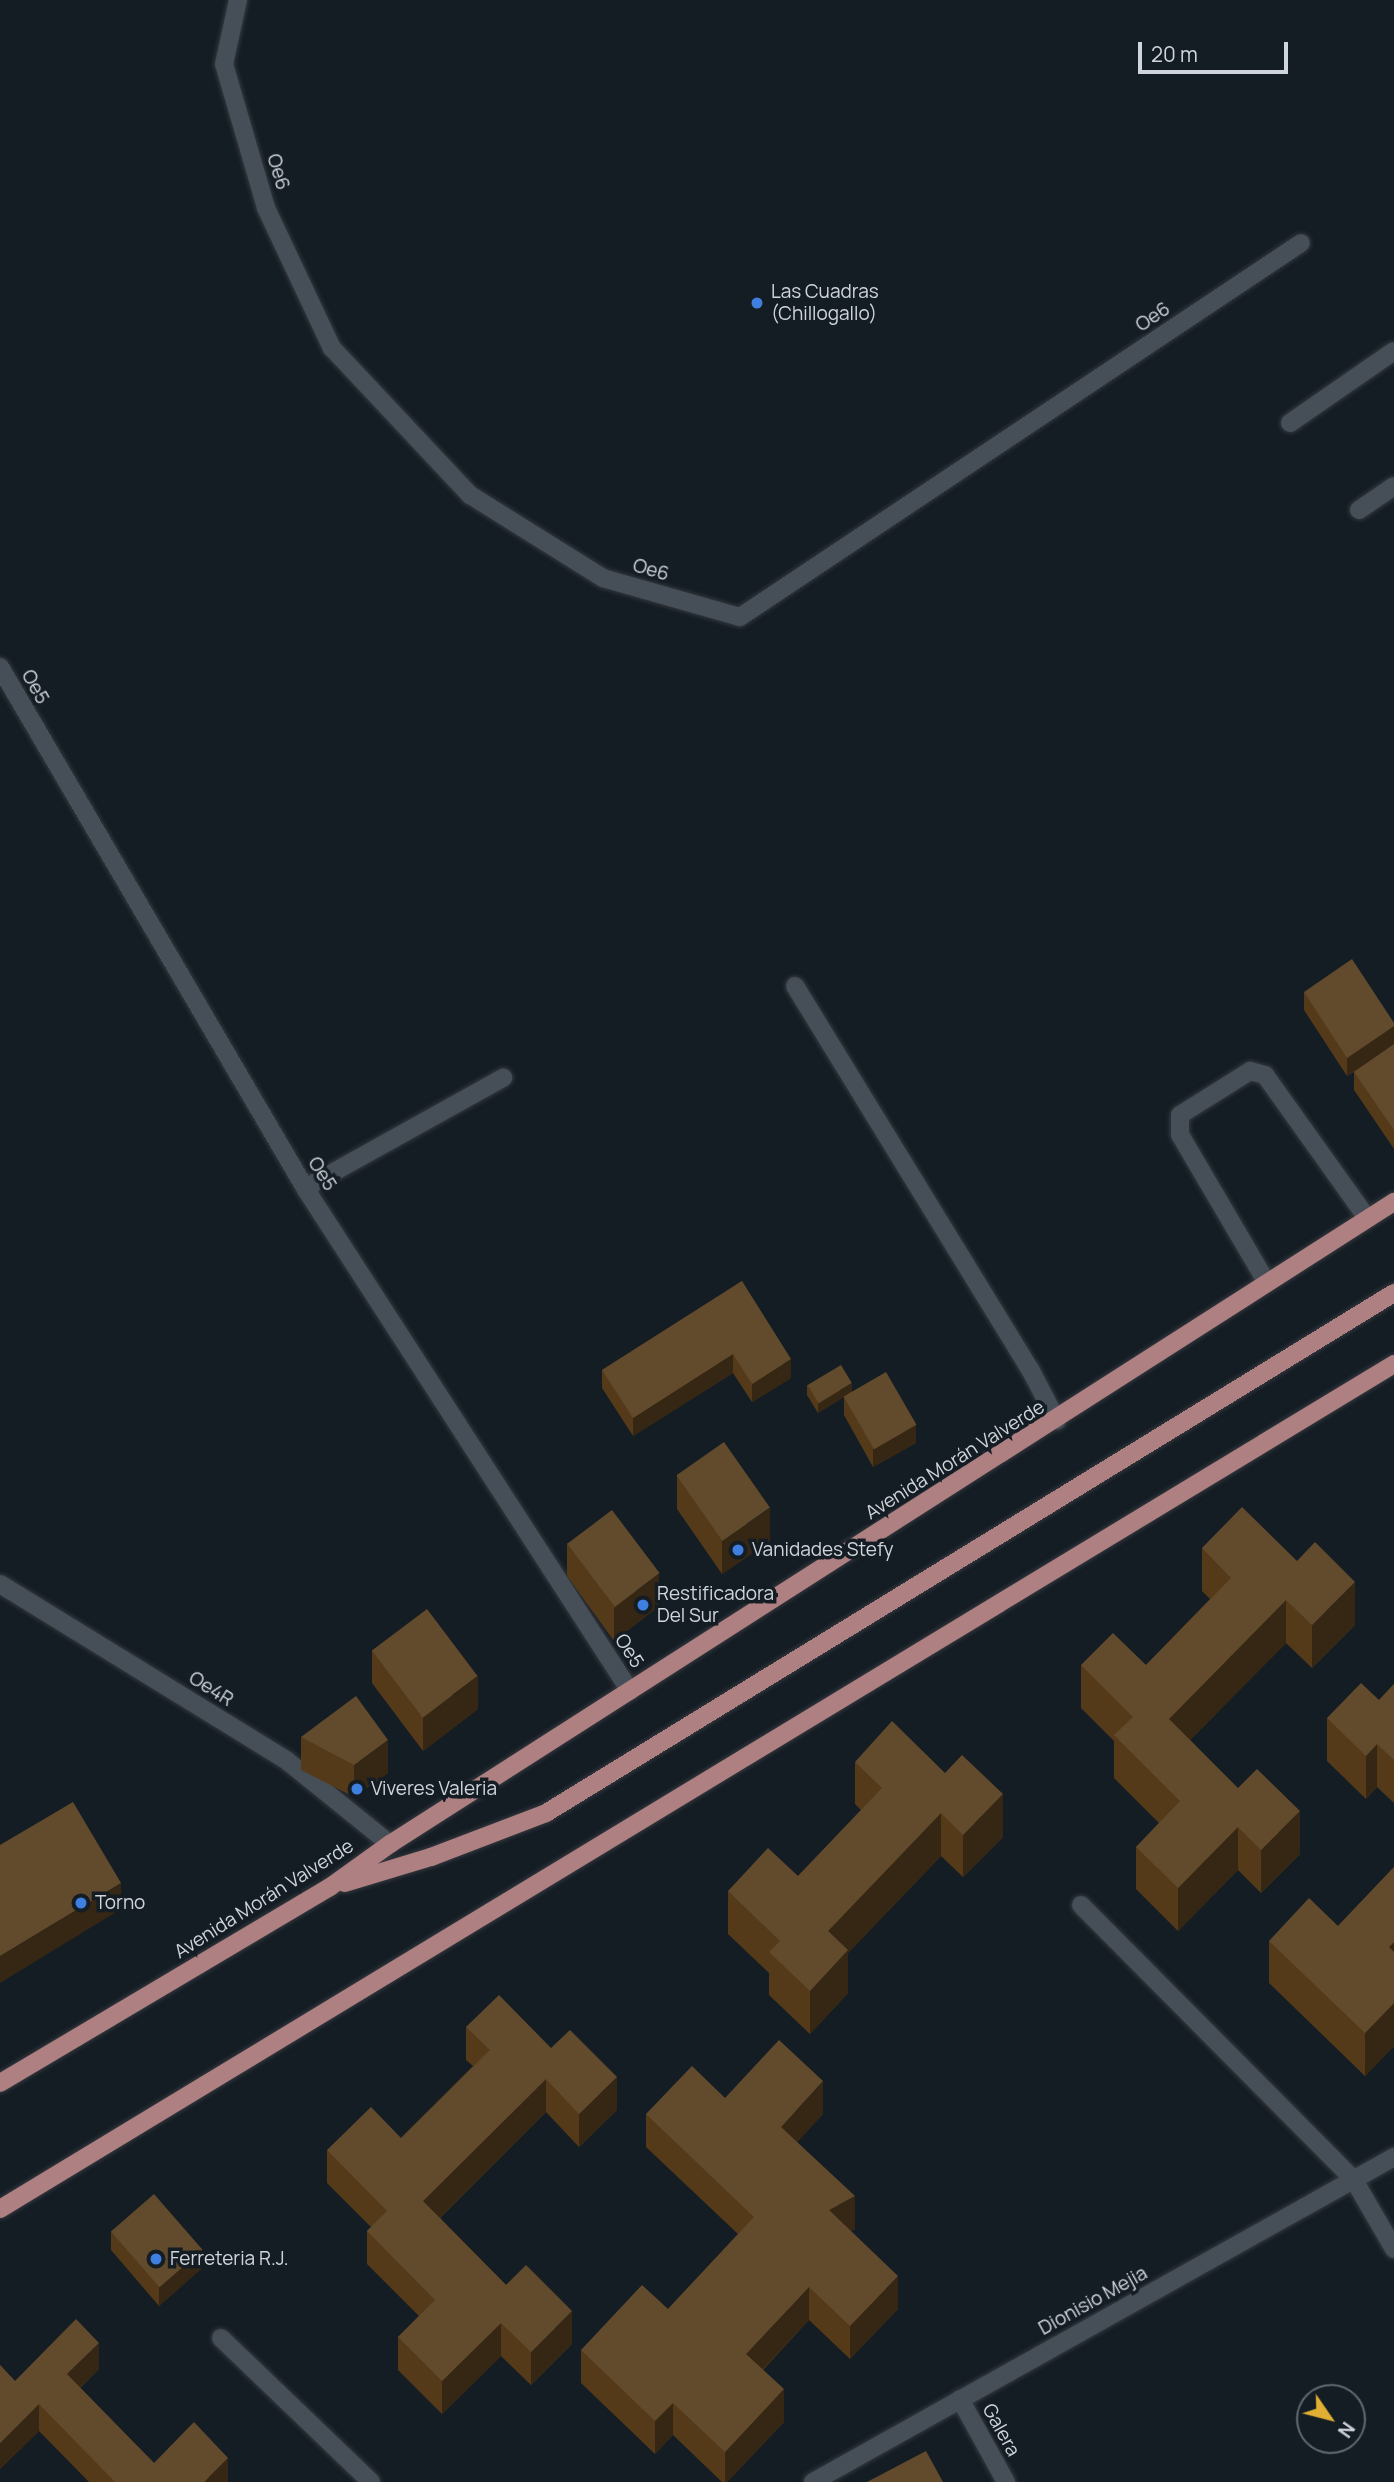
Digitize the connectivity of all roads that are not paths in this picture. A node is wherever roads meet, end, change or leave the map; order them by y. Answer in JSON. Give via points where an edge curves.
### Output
{"nodes":[{"id":1,"x":238,"y":0,"type":"edge"},
{"id":2,"x":1301,"y":243,"type":"dead end"},
{"id":3,"x":1394,"y":352,"type":"edge"},
{"id":4,"x":1290,"y":423,"type":"dead end"},
{"id":5,"x":1394,"y":486,"type":"edge"},
{"id":6,"x":1359,"y":510,"type":"dead end"},
{"id":7,"x":0,"y":667,"type":"edge"},
{"id":8,"x":795,"y":986,"type":"dead end"},
{"id":9,"x":503,"y":1078,"type":"dead end"},
{"id":10,"x":305,"y":1188,"type":"junction"},
{"id":11,"x":1394,"y":1202,"type":"edge"},
{"id":12,"x":1367,"y":1218,"type":"junction"},
{"id":13,"x":1267,"y":1283,"type":"junction"},
{"id":14,"x":1394,"y":1293,"type":"edge"},
{"id":15,"x":1394,"y":1364,"type":"edge"},
{"id":16,"x":1056,"y":1421,"type":"junction"},
{"id":17,"x":0,"y":1584,"type":"edge"},
{"id":18,"x":630,"y":1691,"type":"junction"},
{"id":19,"x":390,"y":1844,"type":"junction"},
{"id":20,"x":330,"y":1887,"type":"junction"},
{"id":21,"x":1081,"y":1905,"type":"dead end"},
{"id":22,"x":0,"y":2082,"type":"edge"},
{"id":23,"x":1394,"y":2157,"type":"edge"},
{"id":24,"x":1354,"y":2180,"type":"junction"},
{"id":25,"x":0,"y":2209,"type":"edge"},
{"id":26,"x":1394,"y":2249,"type":"edge"},
{"id":27,"x":221,"y":2338,"type":"dead end"},
{"id":28,"x":960,"y":2399,"type":"junction"},
{"id":29,"x":371,"y":2482,"type":"edge"},
{"id":30,"x":813,"y":2482,"type":"edge"},
{"id":31,"x":1006,"y":2482,"type":"edge"}],
"edges":[{"from":1,"to":2,"type":"street","name":"Oe6","via":[[224,64],[267,208],[332,348],[470,495],[603,578],[740,617]]},
{"from":3,"to":4,"type":"street"},
{"from":5,"to":6,"type":"street"},
{"from":7,"to":10,"type":"street","name":"Oe5"},
{"from":8,"to":16,"type":"street","via":[[1031,1371]]},
{"from":9,"to":10,"type":"street"},
{"from":10,"to":18,"type":"street","name":"Oe5"},
{"from":11,"to":12,"type":"main road","name":"Avenida Morán Valverde"},
{"from":12,"to":13,"type":"main road","name":"Avenida Morán Valverde"},
{"from":12,"to":13,"type":"street","via":[[1265,1075],[1250,1071],[1180,1115],[1180,1135]]},
{"from":13,"to":16,"type":"main road","name":"Avenida Morán Valverde"},
{"from":14,"to":20,"type":"main road","via":[[546,1813],[431,1857]]},
{"from":15,"to":25,"type":"main road"},
{"from":16,"to":18,"type":"main road","name":"Avenida Morán Valverde"},
{"from":17,"to":19,"type":"street","name":"Oe4R","via":[[286,1760]]},
{"from":18,"to":19,"type":"main road","name":"Avenida Morán Valverde"},
{"from":19,"to":20,"type":"main road","name":"Avenida Morán Valverde"},
{"from":20,"to":22,"type":"main road","name":"Avenida Morán Valverde"},
{"from":21,"to":24,"type":"street"},
{"from":23,"to":24,"type":"street","name":"Dionisio Mejia"},
{"from":24,"to":26,"type":"street"},
{"from":24,"to":28,"type":"street","name":"Dionisio Mejia"},
{"from":27,"to":29,"type":"street"},
{"from":28,"to":30,"type":"street","name":"Dionisio Mejia"},
{"from":28,"to":31,"type":"street","name":"Galera"}]}
